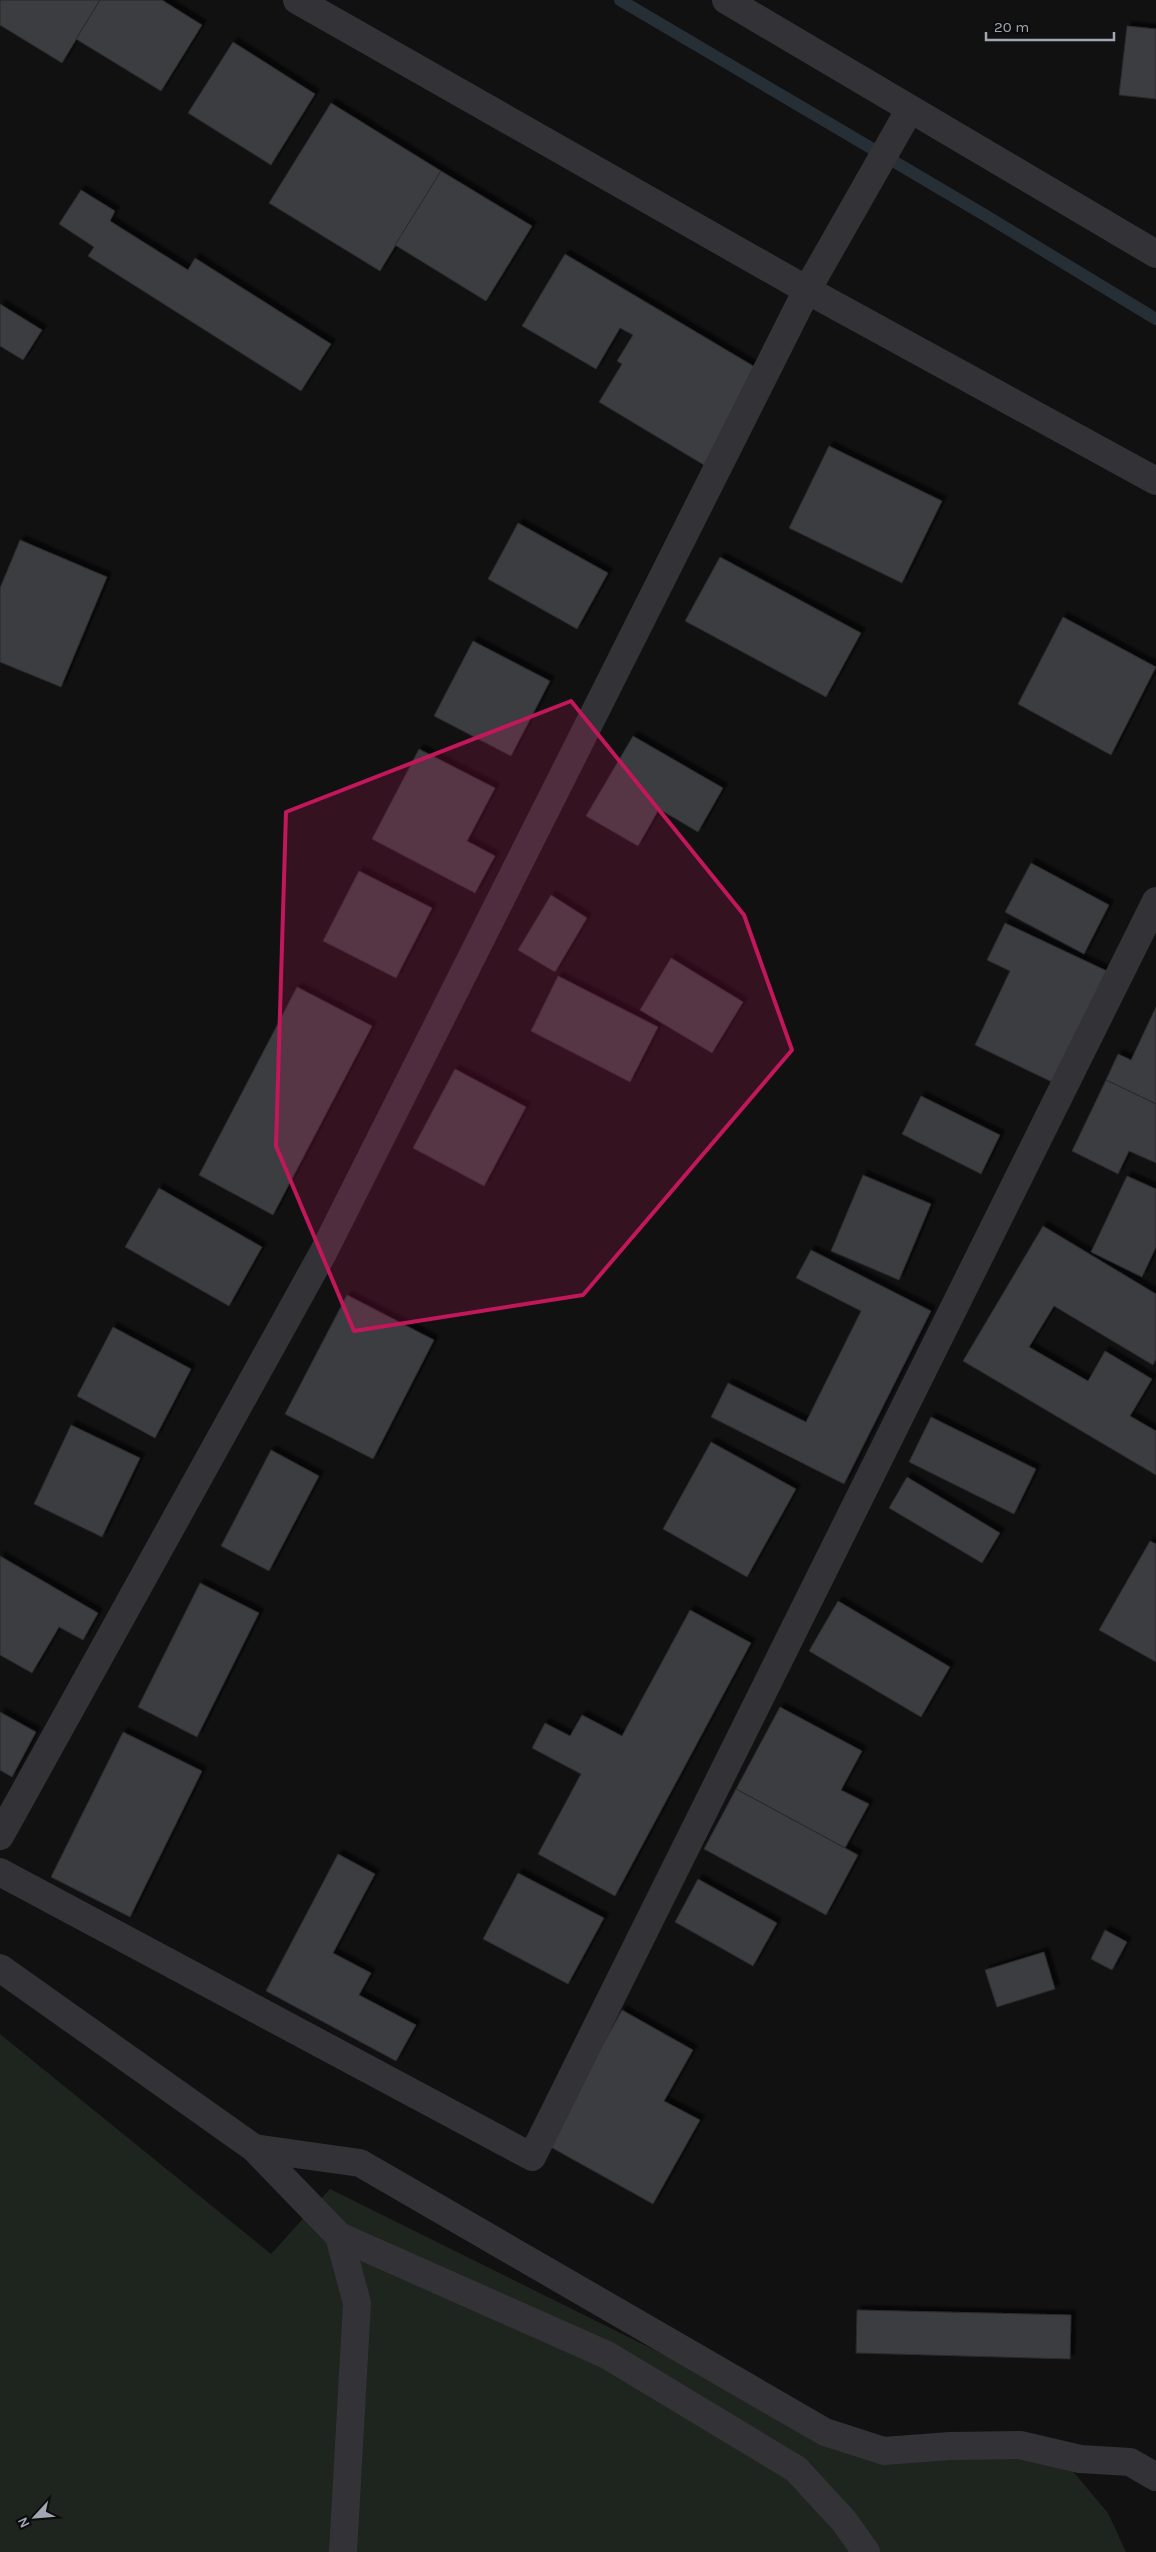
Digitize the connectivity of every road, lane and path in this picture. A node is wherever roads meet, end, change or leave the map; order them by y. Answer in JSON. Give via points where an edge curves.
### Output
{"nodes":[{"id":1,"x":297,"y":0,"type":"edge"},
{"id":2,"x":726,"y":0,"type":"edge"},
{"id":3,"x":910,"y":109,"type":"junction"},
{"id":4,"x":1156,"y":254,"type":"edge"},
{"id":5,"x":807,"y":290,"type":"junction"},
{"id":6,"x":1156,"y":482,"type":"edge"},
{"id":7,"x":1156,"y":901,"type":"edge"},
{"id":8,"x":2,"y":1829,"type":"edge"},
{"id":9,"x":0,"y":1872,"type":"edge"},
{"id":10,"x":0,"y":1968,"type":"edge"},
{"id":11,"x":254,"y":2148,"type":"junction"},
{"id":12,"x":339,"y":2236,"type":"junction"},
{"id":13,"x":1156,"y":2477,"type":"edge"},
{"id":14,"x":343,"y":2552,"type":"edge"},
{"id":15,"x":866,"y":2552,"type":"edge"}],
"edges":[{"from":1,"to":5,"type":"street"},
{"from":2,"to":3,"type":"street"},
{"from":3,"to":4,"type":"street"},
{"from":3,"to":5,"type":"street"},
{"from":5,"to":6,"type":"street"},
{"from":5,"to":8,"type":"street","via":[[323,1253]]},
{"from":7,"to":9,"type":"street","via":[[532,2157]]},
{"from":10,"to":11,"type":"street"},
{"from":11,"to":12,"type":"street"},
{"from":11,"to":13,"type":"street","via":[[360,2163],[825,2432],[884,2451],[1020,2445],[1080,2459],[1130,2462]]},
{"from":12,"to":14,"type":"street","via":[[357,2303]]},
{"from":12,"to":15,"type":"street","via":[[616,2360],[796,2469],[844,2521]]}]}
